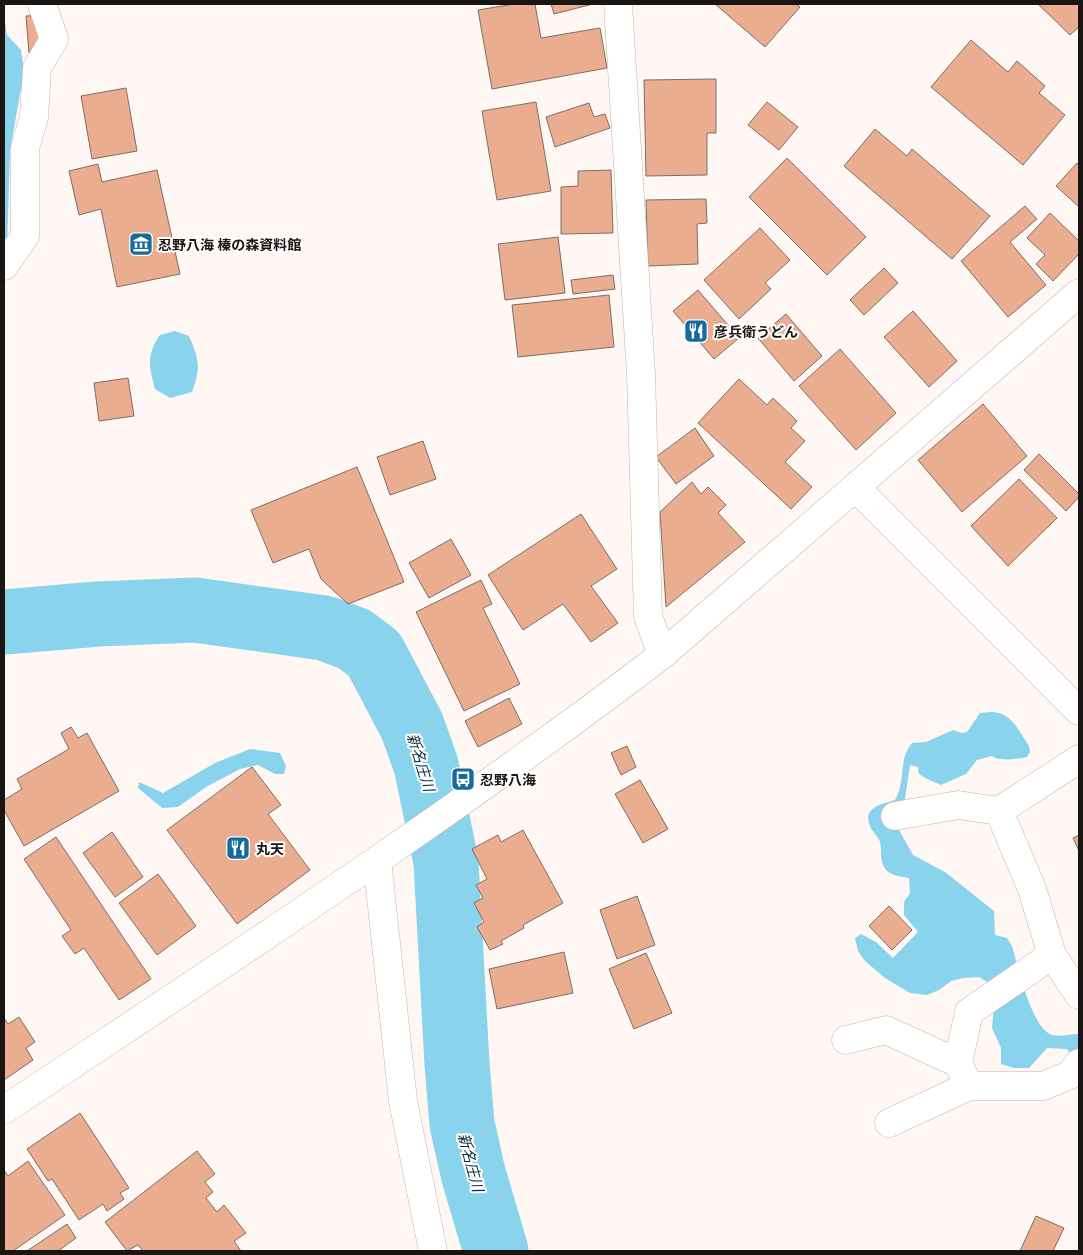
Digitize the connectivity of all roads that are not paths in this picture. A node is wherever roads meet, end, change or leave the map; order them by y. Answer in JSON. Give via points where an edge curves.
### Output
{"nodes":[{"id":1,"x":42,"y":4,"type":"edge"},
{"id":2,"x":618,"y":4,"type":"edge"},
{"id":3,"x":4,"y":266,"type":"edge"},
{"id":4,"x":1079,"y":293,"type":"edge"},
{"id":5,"x":856,"y":487,"type":"junction"},
{"id":6,"x":662,"y":654,"type":"junction"},
{"id":7,"x":1079,"y":711,"type":"edge"},
{"id":8,"x":1079,"y":759,"type":"edge"},
{"id":9,"x":999,"y":811,"type":"junction"},
{"id":10,"x":895,"y":816,"type":"dead end"},
{"id":11,"x":382,"y":857,"type":"junction"},
{"id":12,"x":1052,"y":955,"type":"junction"},
{"id":13,"x":1079,"y":995,"type":"edge"},
{"id":14,"x":846,"y":1040,"type":"dead end"},
{"id":15,"x":1079,"y":1063,"type":"edge"},
{"id":16,"x":963,"y":1074,"type":"junction"},
{"id":17,"x":4,"y":1110,"type":"edge"},
{"id":18,"x":889,"y":1123,"type":"dead end"},
{"id":19,"x":433,"y":1251,"type":"edge"}],
"edges":[{"from":1,"to":3,"type":"street","via":[[54,39],[37,68],[34,117],[25,148],[25,236]]},
{"from":2,"to":6,"type":"street","via":[[641,374],[648,616]]},
{"from":4,"to":5,"type":"street"},
{"from":5,"to":6,"type":"street"},
{"from":5,"to":7,"type":"street"},
{"from":6,"to":11,"type":"street","via":[[601,702]]},
{"from":8,"to":9,"type":"street"},
{"from":9,"to":10,"type":"street","via":[[958,804]]},
{"from":9,"to":12,"type":"street","via":[[1032,889]]},
{"from":11,"to":17,"type":"street"},
{"from":11,"to":19,"type":"street","via":[[403,1101]]},
{"from":12,"to":13,"type":"street"},
{"from":12,"to":16,"type":"street","via":[[969,1012]]},
{"from":14,"to":16,"type":"street","via":[[886,1030]]},
{"from":15,"to":16,"type":"street","via":[[1070,1075],[1043,1086]]},
{"from":16,"to":18,"type":"street"}]}
